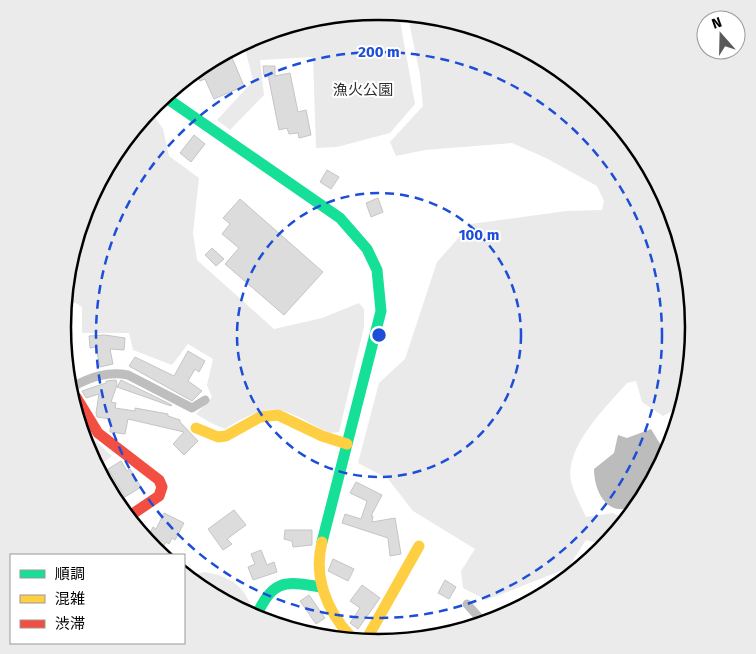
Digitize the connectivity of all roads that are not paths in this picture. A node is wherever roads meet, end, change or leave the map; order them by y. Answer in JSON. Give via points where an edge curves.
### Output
{"nodes":[{"id":1,"x":171,"y":101,"type":"edge"},
{"id":2,"x":77,"y":385,"type":"edge"},
{"id":3,"x":205,"y":400,"type":"dead end"},
{"id":4,"x":81,"y":405,"type":"edge"},
{"id":5,"x":196,"y":428,"type":"dead end"},
{"id":6,"x":347,"y":444,"type":"junction"},
{"id":7,"x":134,"y":513,"type":"edge"},
{"id":8,"x":419,"y":546,"type":"dead end"},
{"id":9,"x":321,"y":587,"type":"junction"},
{"id":10,"x":467,"y":604,"type":"dead end"},
{"id":11,"x":259,"y":610,"type":"edge"},
{"id":12,"x":479,"y":617,"type":"edge"},
{"id":13,"x":346,"y":632,"type":"edge"},
{"id":14,"x":370,"y":634,"type":"edge"}],
"edges":[{"from":1,"to":6,"type":"street","via":[[340,218],[358,235],[375,262],[380,279],[381,311]]},
{"from":2,"to":3,"type":"street","via":[[92,377],[119,373],[192,408]]},
{"from":4,"to":7,"type":"street","via":[[98,433],[159,480],[162,487],[159,496]]},
{"from":5,"to":6,"type":"street","via":[[218,437],[226,436],[260,417],[278,415]]},
{"from":6,"to":9,"type":"street","via":[[321,542]]},
{"from":8,"to":14,"type":"street"},
{"from":9,"to":11,"type":"street","via":[[282,582],[264,598]]},
{"from":9,"to":13,"type":"street","via":[[330,610]]},
{"from":10,"to":12,"type":"street"}]}
